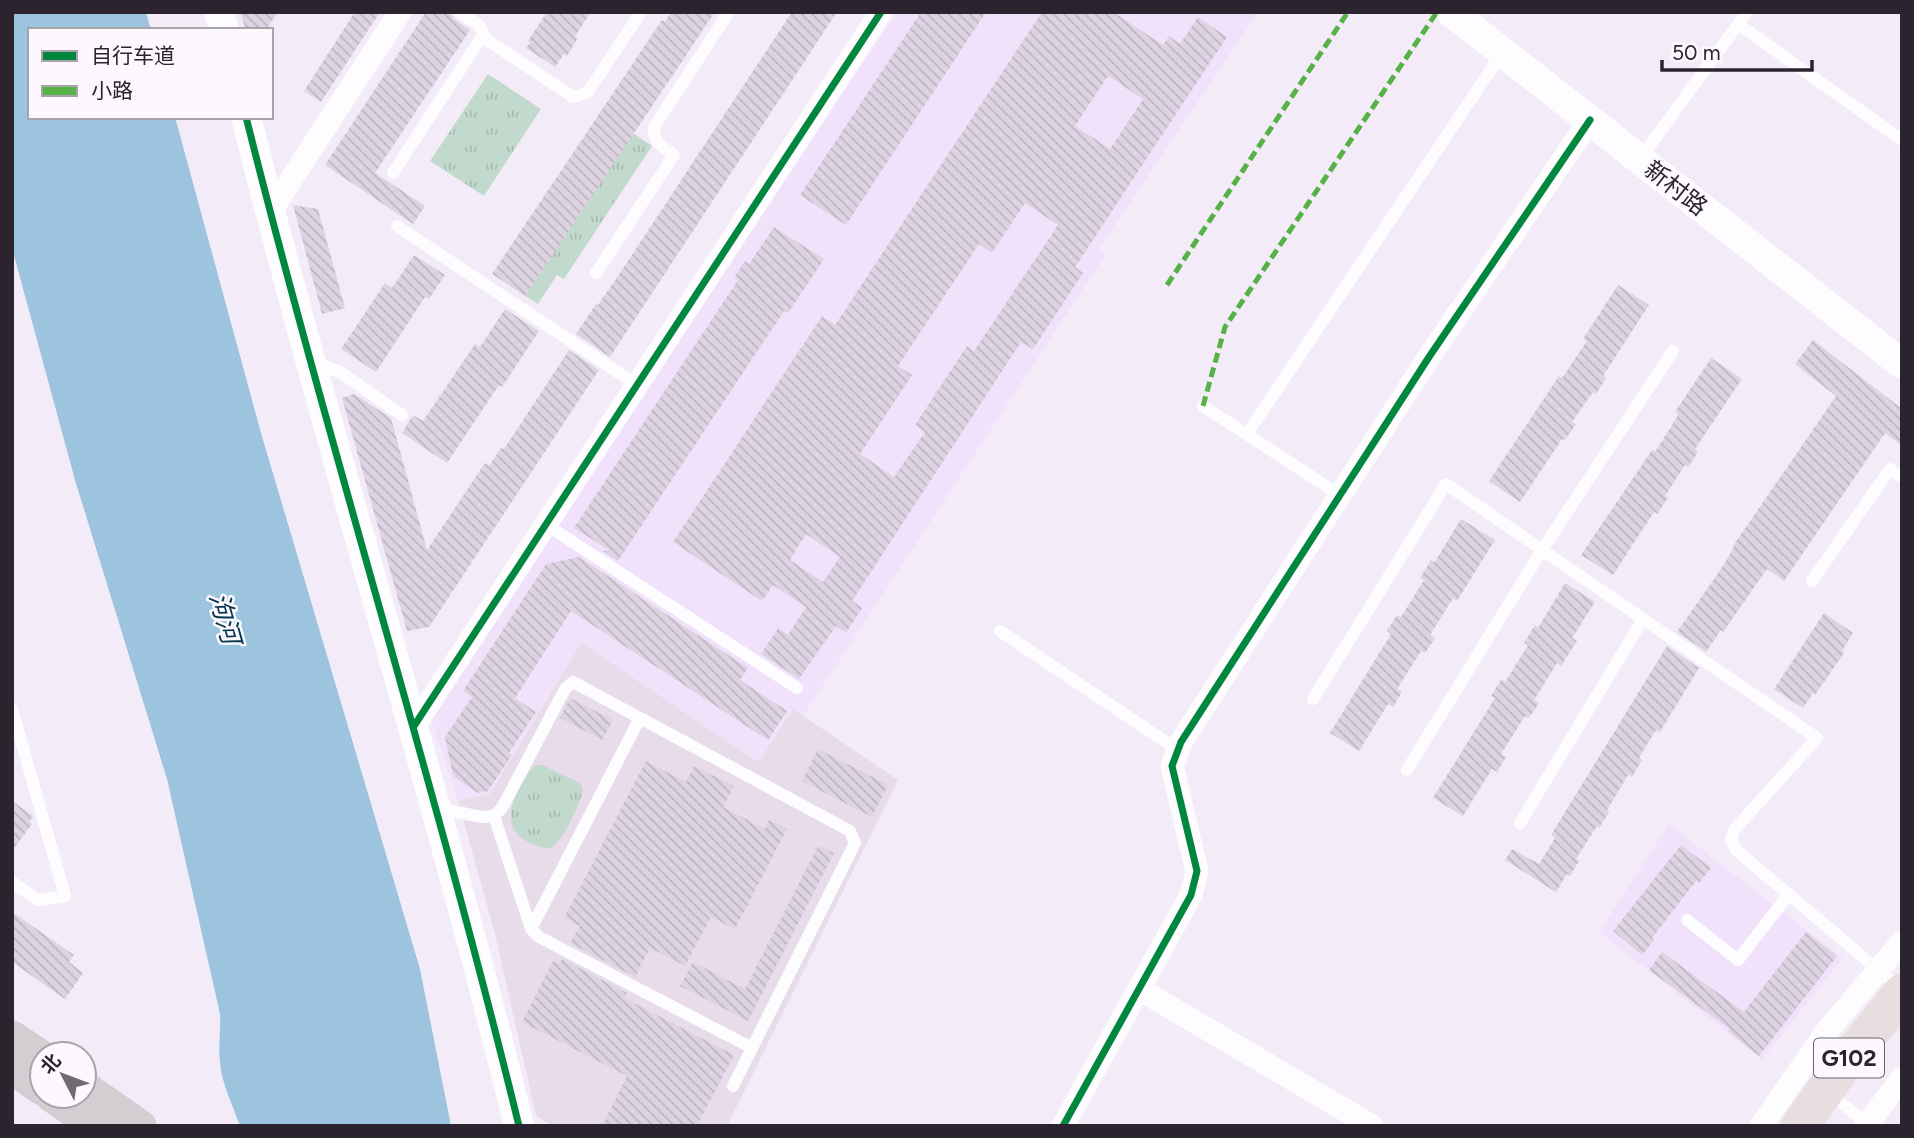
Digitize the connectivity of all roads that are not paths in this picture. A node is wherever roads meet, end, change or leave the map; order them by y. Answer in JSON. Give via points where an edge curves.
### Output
{"nodes":[{"id":1,"x":400,"y":12,"type":"edge"},
{"id":2,"x":460,"y":12,"type":"edge"},
{"id":3,"x":641,"y":12,"type":"edge"},
{"id":4,"x":729,"y":12,"type":"edge"},
{"id":5,"x":881,"y":12,"type":"edge"},
{"id":6,"x":1451,"y":12,"type":"edge"},
{"id":7,"x":1746,"y":12,"type":"edge"},
{"id":8,"x":1738,"y":24,"type":"junction"},
{"id":9,"x":483,"y":34,"type":"junction"},
{"id":10,"x":1503,"y":51,"type":"junction"},
{"id":11,"x":247,"y":119,"type":"edge"},
{"id":12,"x":1590,"y":120,"type":"junction"},
{"id":13,"x":1902,"y":140,"type":"edge"},
{"id":14,"x":1640,"y":159,"type":"junction"},
{"id":15,"x":393,"y":173,"type":"dead end"},
{"id":16,"x":270,"y":212,"type":"junction"},
{"id":17,"x":397,"y":226,"type":"dead end"},
{"id":18,"x":596,"y":273,"type":"dead end"},
{"id":19,"x":1673,"y":351,"type":"dead end"},
{"id":20,"x":311,"y":362,"type":"junction"},
{"id":21,"x":1902,"y":364,"type":"edge"},
{"id":22,"x":637,"y":385,"type":"junction"},
{"id":23,"x":1203,"y":406,"type":"dead end"},
{"id":24,"x":402,"y":415,"type":"dead end"},
{"id":25,"x":1247,"y":433,"type":"junction"},
{"id":26,"x":1902,"y":477,"type":"edge"},
{"id":27,"x":1340,"y":495,"type":"junction"},
{"id":28,"x":545,"y":524,"type":"junction"},
{"id":29,"x":1542,"y":550,"type":"junction"},
{"id":30,"x":1812,"y":581,"type":"dead end"},
{"id":31,"x":1643,"y":619,"type":"junction"},
{"id":32,"x":1000,"y":631,"type":"dead end"},
{"id":33,"x":797,"y":688,"type":"dead end"},
{"id":34,"x":1313,"y":699,"type":"dead end"},
{"id":35,"x":12,"y":709,"type":"edge"},
{"id":36,"x":640,"y":718,"type":"junction"},
{"id":37,"x":414,"y":726,"type":"junction"},
{"id":38,"x":1178,"y":750,"type":"junction"},
{"id":39,"x":1407,"y":770,"type":"dead end"},
{"id":40,"x":436,"y":808,"type":"junction"},
{"id":41,"x":494,"y":816,"type":"junction"},
{"id":42,"x":1520,"y":823,"type":"dead end"},
{"id":43,"x":12,"y":881,"type":"edge"},
{"id":44,"x":1789,"y":894,"type":"junction"},
{"id":45,"x":1687,"y":920,"type":"dead end"},
{"id":46,"x":531,"y":929,"type":"junction"},
{"id":47,"x":1902,"y":942,"type":"edge"},
{"id":48,"x":1894,"y":984,"type":"edge"},
{"id":49,"x":1139,"y":989,"type":"junction"},
{"id":50,"x":1902,"y":1030,"type":"edge"},
{"id":51,"x":12,"y":1037,"type":"edge"},
{"id":52,"x":28,"y":1048,"type":"edge"},
{"id":53,"x":752,"y":1048,"type":"junction"},
{"id":54,"x":12,"y":1068,"type":"edge"},
{"id":55,"x":1902,"y":1078,"type":"edge"},
{"id":56,"x":28,"y":1079,"type":"edge"},
{"id":57,"x":733,"y":1086,"type":"dead end"},
{"id":58,"x":98,"y":1097,"type":"edge"},
{"id":59,"x":72,"y":1110,"type":"edge"},
{"id":60,"x":1856,"y":1121,"type":"edge"},
{"id":61,"x":95,"y":1126,"type":"edge"},
{"id":62,"x":139,"y":1126,"type":"edge"},
{"id":63,"x":519,"y":1126,"type":"edge"},
{"id":64,"x":1063,"y":1126,"type":"edge"},
{"id":65,"x":1372,"y":1126,"type":"edge"},
{"id":66,"x":1761,"y":1126,"type":"edge"},
{"id":67,"x":1800,"y":1126,"type":"edge"}],
"edges":[{"from":1,"to":16,"type":"street"},
{"from":2,"to":9,"type":"lane","via":[[479,25]]},
{"from":3,"to":9,"type":"lane","via":[[588,92],[573,97]]},
{"from":4,"to":18,"type":"lane","via":[[654,127],[661,146],[674,155]]},
{"from":5,"to":22,"type":"street"},
{"from":6,"to":10,"type":"street","name":"新村路"},
{"from":7,"to":8,"type":"lane"},
{"from":8,"to":13,"type":"lane"},
{"from":8,"to":14,"type":"lane"},
{"from":9,"to":15,"type":"lane"},
{"from":10,"to":12,"type":"street","name":"新村路"},
{"from":10,"to":25,"type":"lane"},
{"from":11,"to":16,"type":"street"},
{"from":12,"to":14,"type":"street","name":"新村路"},
{"from":12,"to":27,"type":"street"},
{"from":14,"to":21,"type":"street","name":"新村路"},
{"from":16,"to":20,"type":"street"},
{"from":17,"to":22,"type":"lane"},
{"from":19,"to":29,"type":"lane"},
{"from":20,"to":24,"type":"lane","via":[[340,372]]},
{"from":20,"to":37,"type":"street"},
{"from":22,"to":28,"type":"street"},
{"from":23,"to":25,"type":"lane"},
{"from":25,"to":27,"type":"lane"},
{"from":26,"to":30,"type":"lane","via":[[1890,469]]},
{"from":27,"to":38,"type":"street"},
{"from":28,"to":33,"type":"lane"},
{"from":28,"to":37,"type":"street"},
{"from":29,"to":31,"type":"lane"},
{"from":29,"to":34,"type":"lane","via":[[1446,484]]},
{"from":29,"to":39,"type":"lane"},
{"from":31,"to":42,"type":"lane"},
{"from":31,"to":44,"type":"lane","via":[[1817,738],[1734,830],[1731,839],[1736,850]]},
{"from":32,"to":38,"type":"lane"},
{"from":35,"to":43,"type":"lane","via":[[65,896],[38,900]]},
{"from":36,"to":41,"type":"lane","via":[[573,682]]},
{"from":36,"to":46,"type":"lane"},
{"from":36,"to":53,"type":"lane","via":[[850,831],[855,843]]},
{"from":37,"to":40,"type":"street"},
{"from":38,"to":49,"type":"street","via":[[1172,766],[1197,871],[1191,895]]},
{"from":40,"to":41,"type":"lane"},
{"from":40,"to":63,"type":"street"},
{"from":41,"to":46,"type":"lane"},
{"from":44,"to":45,"type":"lane","via":[[1738,960]]},
{"from":44,"to":48,"type":"lane"},
{"from":46,"to":53,"type":"lane"},
{"from":47,"to":48,"type":"street"},
{"from":48,"to":66,"type":"street","via":[[1828,1031]]},
{"from":48,"to":67,"type":"highway","number":"G102"},
{"from":49,"to":64,"type":"street"},
{"from":49,"to":65,"type":"street"},
{"from":50,"to":60,"type":"highway","number":"G102"},
{"from":51,"to":52,"type":"main road"},
{"from":53,"to":57,"type":"lane"},
{"from":54,"to":56,"type":"main road"},
{"from":55,"to":60,"type":"street"},
{"from":58,"to":62,"type":"main road"},
{"from":59,"to":61,"type":"main road"}]}
